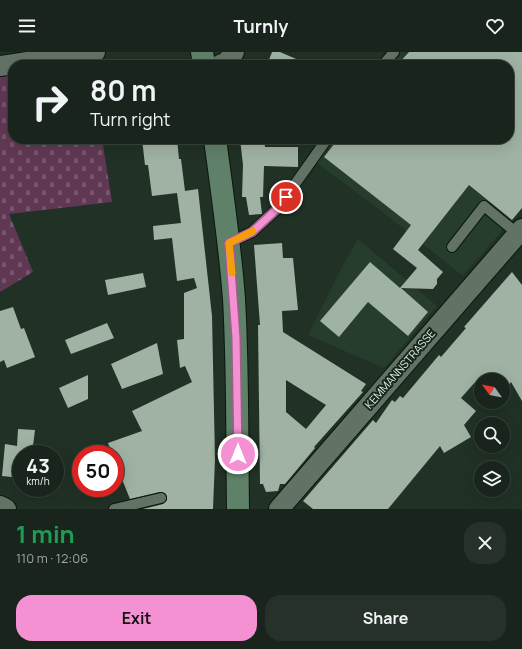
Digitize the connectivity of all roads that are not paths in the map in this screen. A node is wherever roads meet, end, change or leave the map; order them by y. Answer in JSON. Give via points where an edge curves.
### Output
{"nodes":[{"id":1,"x":394,"y":52,"type":"edge"},
{"id":2,"x":91,"y":57,"type":"edge"},
{"id":3,"x":19,"y":58,"type":"edge"},
{"id":4,"x":387,"y":60,"type":"edge"},
{"id":5,"x":216,"y":144,"type":"edge"},
{"id":6,"x":323,"y":144,"type":"edge"},
{"id":7,"x":520,"y":231,"type":"edge"},
{"id":8,"x":229,"y":243,"type":"junction"},
{"id":9,"x":452,"y":247,"type":"dead end"},
{"id":10,"x":161,"y":498,"type":"dead end"},
{"id":11,"x":0,"y":506,"type":"edge"},
{"id":12,"x":6,"y":509,"type":"edge"},
{"id":13,"x":114,"y":509,"type":"edge"},
{"id":14,"x":238,"y":509,"type":"edge"},
{"id":15,"x":279,"y":509,"type":"edge"}],
"edges":[{"from":1,"to":4,"type":"lane"},
{"from":2,"to":3,"type":"street"},
{"from":5,"to":8,"type":"main road"},
{"from":6,"to":8,"type":"lane","via":[[278,208],[252,232]]},
{"from":7,"to":9,"type":"lane","via":[[484,206]]},
{"from":7,"to":15,"type":"street","name":"KEMMANNSTRASSE"},
{"from":8,"to":14,"type":"main road","via":[[236,338]]},
{"from":10,"to":13,"type":"lane"},
{"from":11,"to":12,"type":"street"}]}
